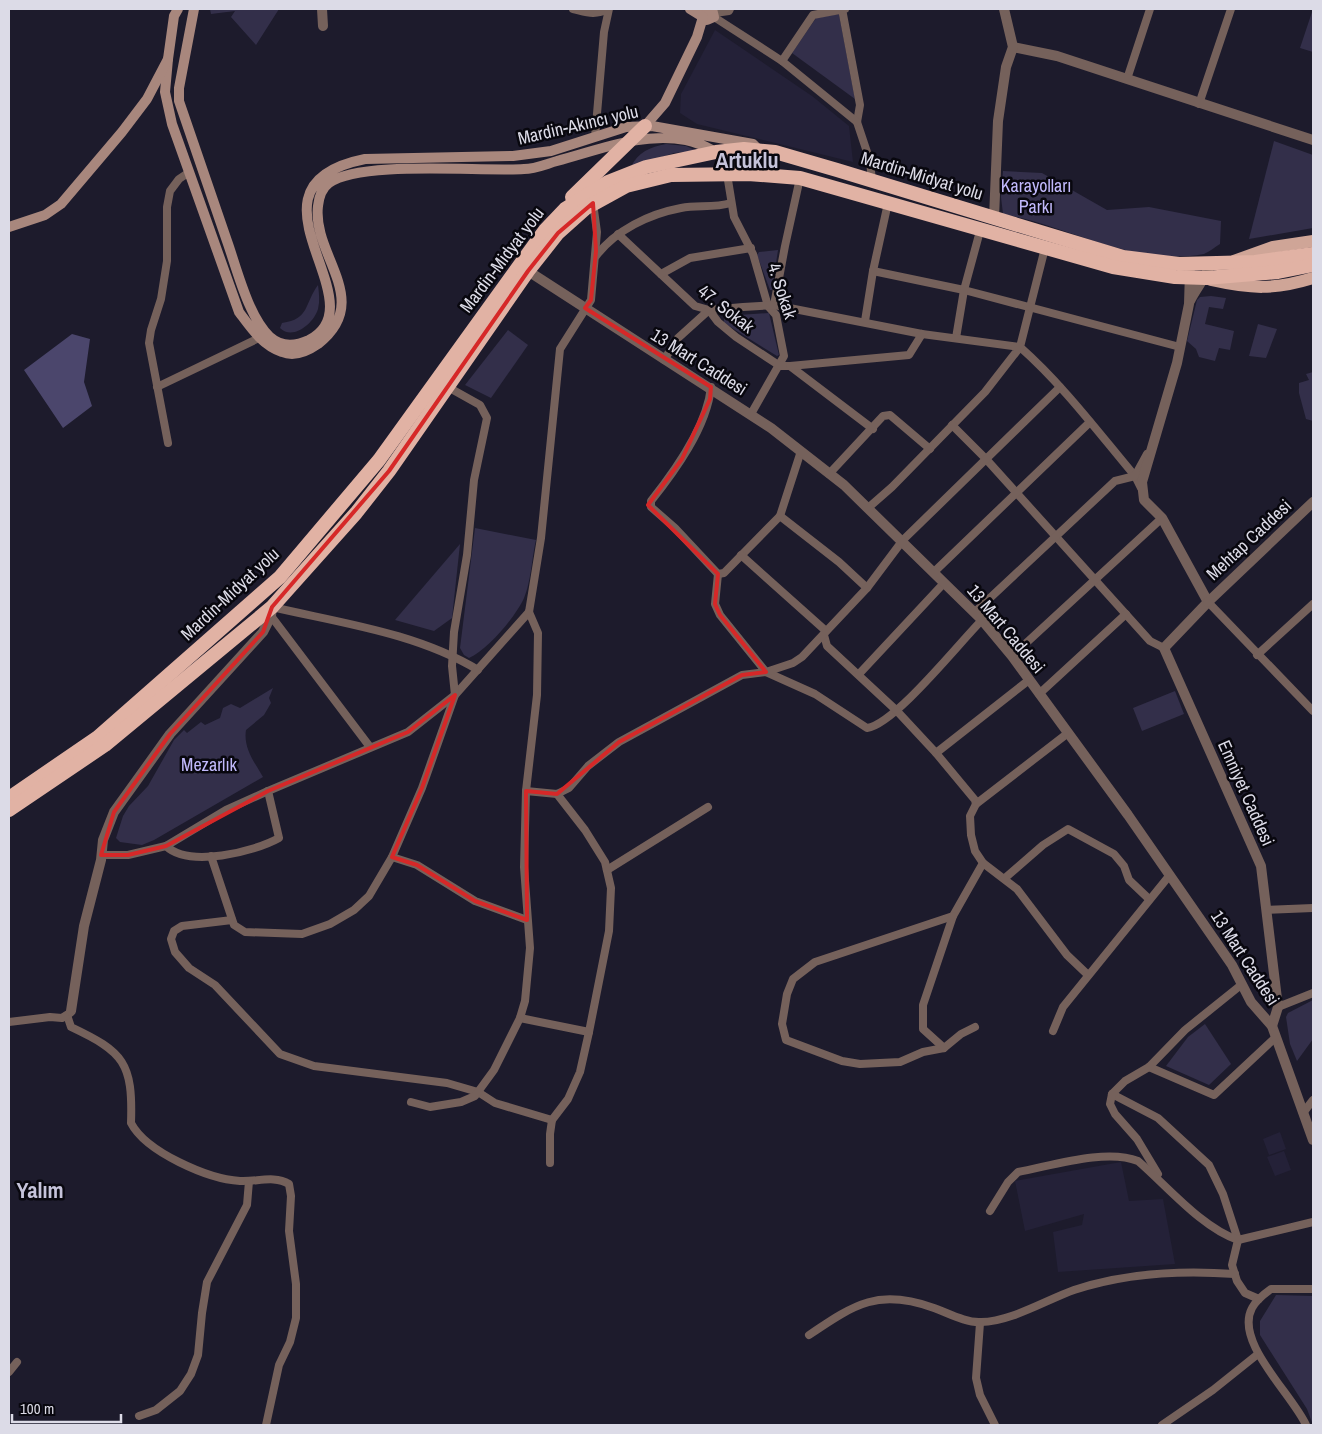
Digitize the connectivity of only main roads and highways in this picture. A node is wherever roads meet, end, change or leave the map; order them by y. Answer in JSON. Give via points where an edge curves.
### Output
{"nodes":[{"id":1,"x":178,"y":9,"type":"edge"},
{"id":2,"x":690,"y":9,"type":"edge"},
{"id":3,"x":192,"y":11,"type":"edge"},
{"id":4,"x":708,"y":12,"type":"edge"},
{"id":5,"x":168,"y":59,"type":"junction"},
{"id":6,"x":645,"y":126,"type":"junction"},
{"id":7,"x":633,"y":139,"type":"junction"},
{"id":8,"x":756,"y":147,"type":"junction"},
{"id":9,"x":716,"y":152,"type":"junction"},
{"id":10,"x":748,"y":174,"type":"junction"},
{"id":11,"x":565,"y":209,"type":"junction"},
{"id":12,"x":9,"y":227,"type":"edge"},
{"id":13,"x":1313,"y":241,"type":"edge"},
{"id":14,"x":1313,"y":254,"type":"edge"},
{"id":15,"x":1227,"y":263,"type":"junction"},
{"id":16,"x":1313,"y":265,"type":"edge"},
{"id":17,"x":1190,"y":270,"type":"junction"},
{"id":18,"x":1206,"y":278,"type":"junction"},
{"id":19,"x":1313,"y":278,"type":"edge"},
{"id":20,"x":9,"y":798,"type":"edge"},
{"id":21,"x":9,"y":810,"type":"edge"}],
"edges":[{"from":1,"to":5,"type":"main road","name":"Mardin-Akıncı yolu","via":[[174,16]]},
{"from":2,"to":4,"type":"main road"},
{"from":3,"to":6,"type":"main road","name":"Mardin-Akıncı yolu","via":[[179,101],[242,285],[269,336],[285,345],[301,343],[315,336],[325,326],[330,314],[331,296],[306,215],[314,186],[327,172],[365,159],[513,156],[551,151],[626,127]]},
{"from":4,"to":6,"type":"main road","via":[[664,103]]},
{"from":5,"to":7,"type":"main road","name":"Mardin-Akıncı yolu","via":[[165,92],[172,124],[239,312],[259,338],[284,353],[299,353],[325,338],[335,326],[341,308],[342,292],[336,270],[321,240],[317,215],[319,195],[330,183],[354,173],[394,170],[526,170]]},
{"from":5,"to":12,"type":"main road","via":[[143,105],[72,194],[45,215]]},
{"from":6,"to":7,"type":"highway"},
{"from":6,"to":8,"type":"main road","name":"Mardin-Akıncı yolu"},
{"from":7,"to":9,"type":"main road","name":"Mardin-Akıncı yolu","via":[[686,140]]},
{"from":7,"to":11,"type":"highway","via":[[575,194]]},
{"from":8,"to":9,"type":"highway","name":"Mardin-Midyat yolu"},
{"from":8,"to":10,"type":"main road","via":[[760,163]]},
{"from":8,"to":17,"type":"highway","name":"Mardin-Midyat yolu","via":[[1123,257],[1179,264]]},
{"from":9,"to":10,"type":"main road","name":"Mardin-Akıncı yolu"},
{"from":9,"to":11,"type":"highway","name":"Mardin-Midyat yolu","via":[[646,167],[608,182]]},
{"from":10,"to":17,"type":"highway","name":"Mardin-Midyat yolu","via":[[800,178],[1113,267],[1175,276]]},
{"from":10,"to":21,"type":"highway","name":"Mardin-Midyat yolu","via":[[672,175],[626,186],[593,203],[558,234],[528,271],[389,471],[271,611],[105,745]]},
{"from":11,"to":20,"type":"highway","name":"Mardin-Midyat yolu","via":[[545,230],[378,460],[280,577],[98,737]]},
{"from":13,"to":15,"type":"main road","via":[[1273,247]]},
{"from":14,"to":15,"type":"highway","name":"Mardin-Midyat yolu"},
{"from":15,"to":17,"type":"highway","name":"Mardin-Midyat yolu"},
{"from":16,"to":18,"type":"highway","name":"Mardin-Midyat yolu","via":[[1278,272]]},
{"from":17,"to":18,"type":"highway","name":"Mardin-Midyat yolu"},
{"from":18,"to":19,"type":"main road","via":[[1235,286],[1270,288]]}]}
